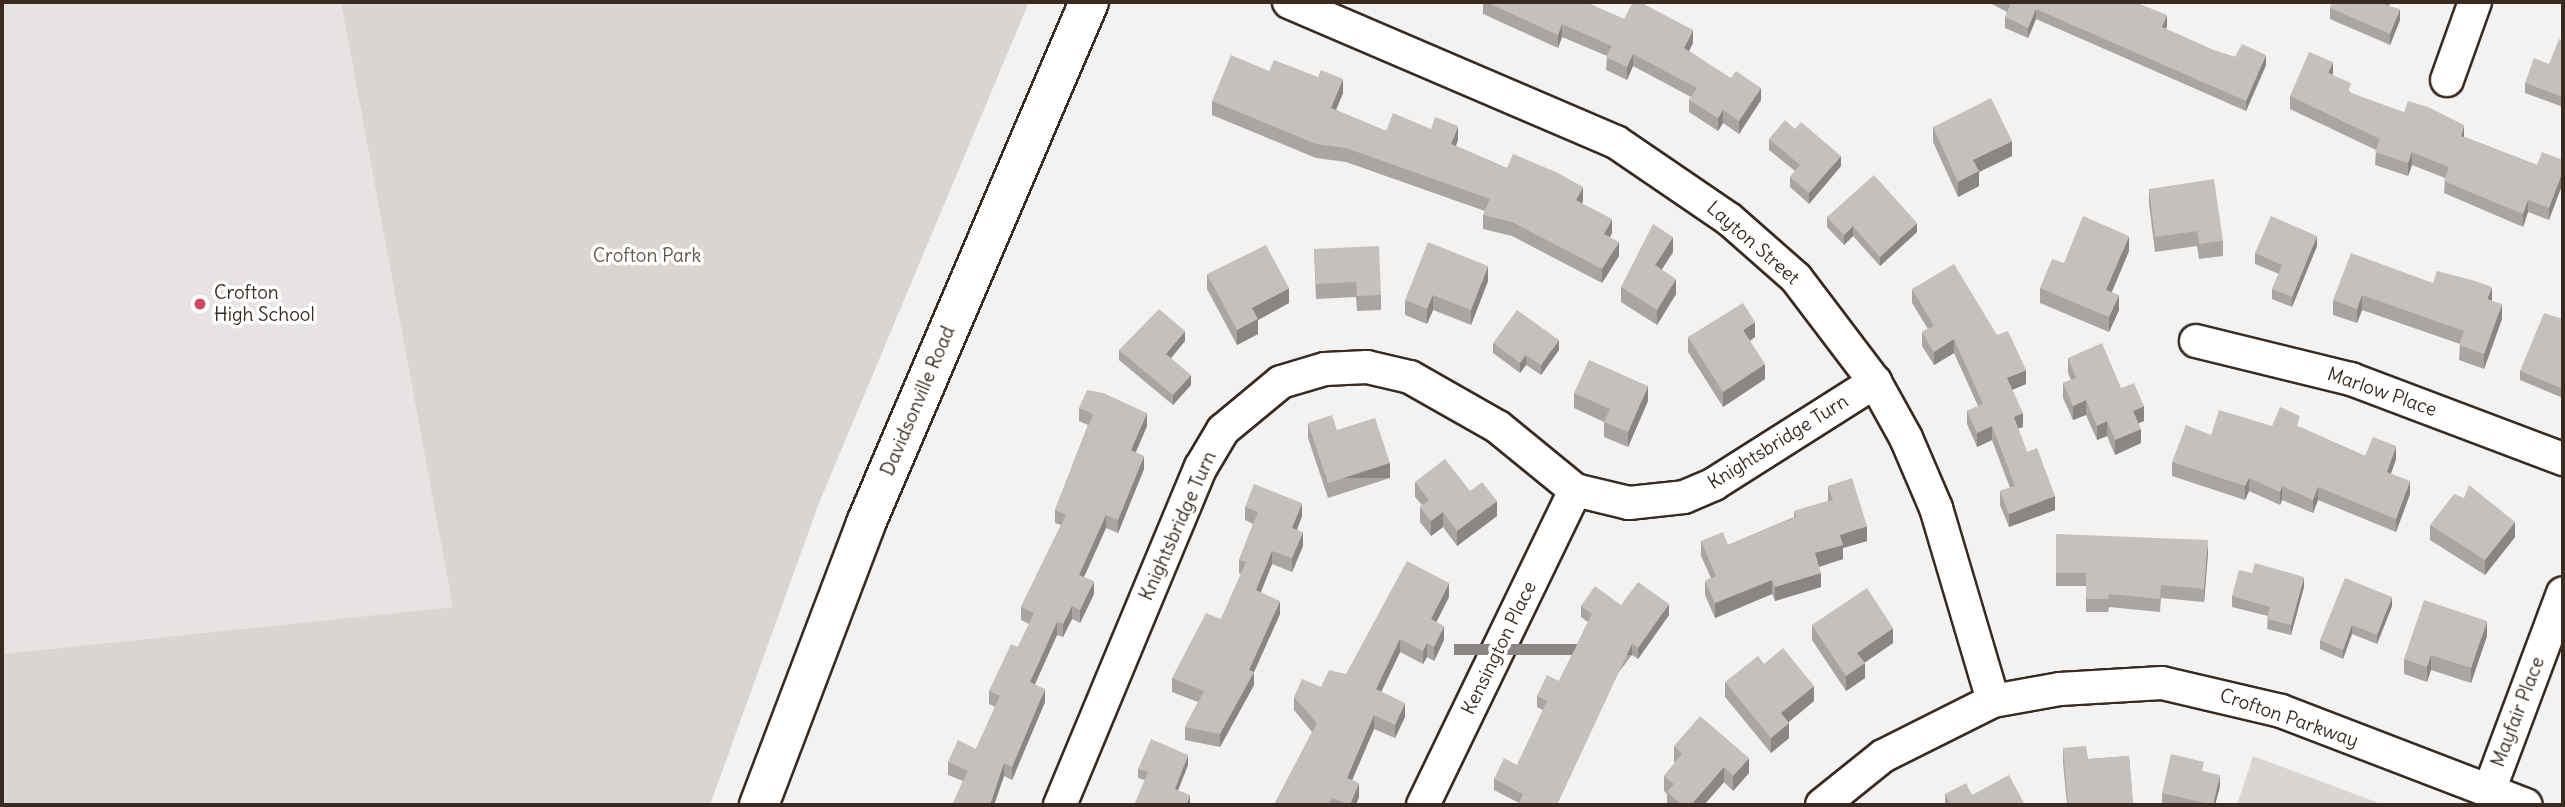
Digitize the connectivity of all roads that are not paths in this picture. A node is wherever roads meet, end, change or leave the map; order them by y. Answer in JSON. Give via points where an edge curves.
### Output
{"nodes":[{"id":1,"x":1089,"y":2,"type":"edge"},
{"id":2,"x":1289,"y":2,"type":"edge"},
{"id":3,"x":2475,"y":2,"type":"edge"},
{"id":4,"x":2447,"y":80,"type":"dead end"},
{"id":5,"x":2196,"y":341,"type":"dead end"},
{"id":6,"x":1875,"y":382,"type":"junction"},
{"id":7,"x":2563,"y":459,"type":"edge"},
{"id":8,"x":1575,"y":490,"type":"junction"},
{"id":9,"x":2563,"y":593,"type":"edge"},
{"id":10,"x":1993,"y":701,"type":"junction"},
{"id":11,"x":2488,"y":791,"type":"junction"},
{"id":12,"x":759,"y":805,"type":"edge"},
{"id":13,"x":1060,"y":805,"type":"edge"},
{"id":14,"x":1423,"y":805,"type":"edge"},
{"id":15,"x":1822,"y":805,"type":"edge"},
{"id":16,"x":2526,"y":805,"type":"edge"}],
"edges":[{"from":1,"to":12,"type":"main road","name":"Davidsonville Road","via":[[866,523]]},
{"from":2,"to":6,"type":"street","name":"Layton Street","via":[[1562,115],[1674,177],[1796,278]]},
{"from":3,"to":4,"type":"street"},
{"from":5,"to":7,"type":"street","name":"Marlow Place","via":[[2351,379]]},
{"from":6,"to":8,"type":"street","name":"Knightsbridge Turn","via":[[1684,497],[1629,503]]},
{"from":6,"to":10,"type":"street","name":"Layton Street","via":[[1936,508]]},
{"from":8,"to":13,"type":"street","name":"Knightsbridge Turn","via":[[1499,427],[1410,377],[1367,367],[1325,369],[1281,382],[1223,430],[1201,467]]},
{"from":8,"to":14,"type":"street","name":"Kensington Place"},
{"from":9,"to":11,"type":"street","name":"Mayfair Place"},
{"from":10,"to":11,"type":"street","name":"Crofton Parkway","via":[[2115,684],[2214,692]]},
{"from":10,"to":15,"type":"street","name":"Crofton Parkway","via":[[1883,756]]},
{"from":11,"to":16,"type":"street","name":"Crofton Parkway"}]}
